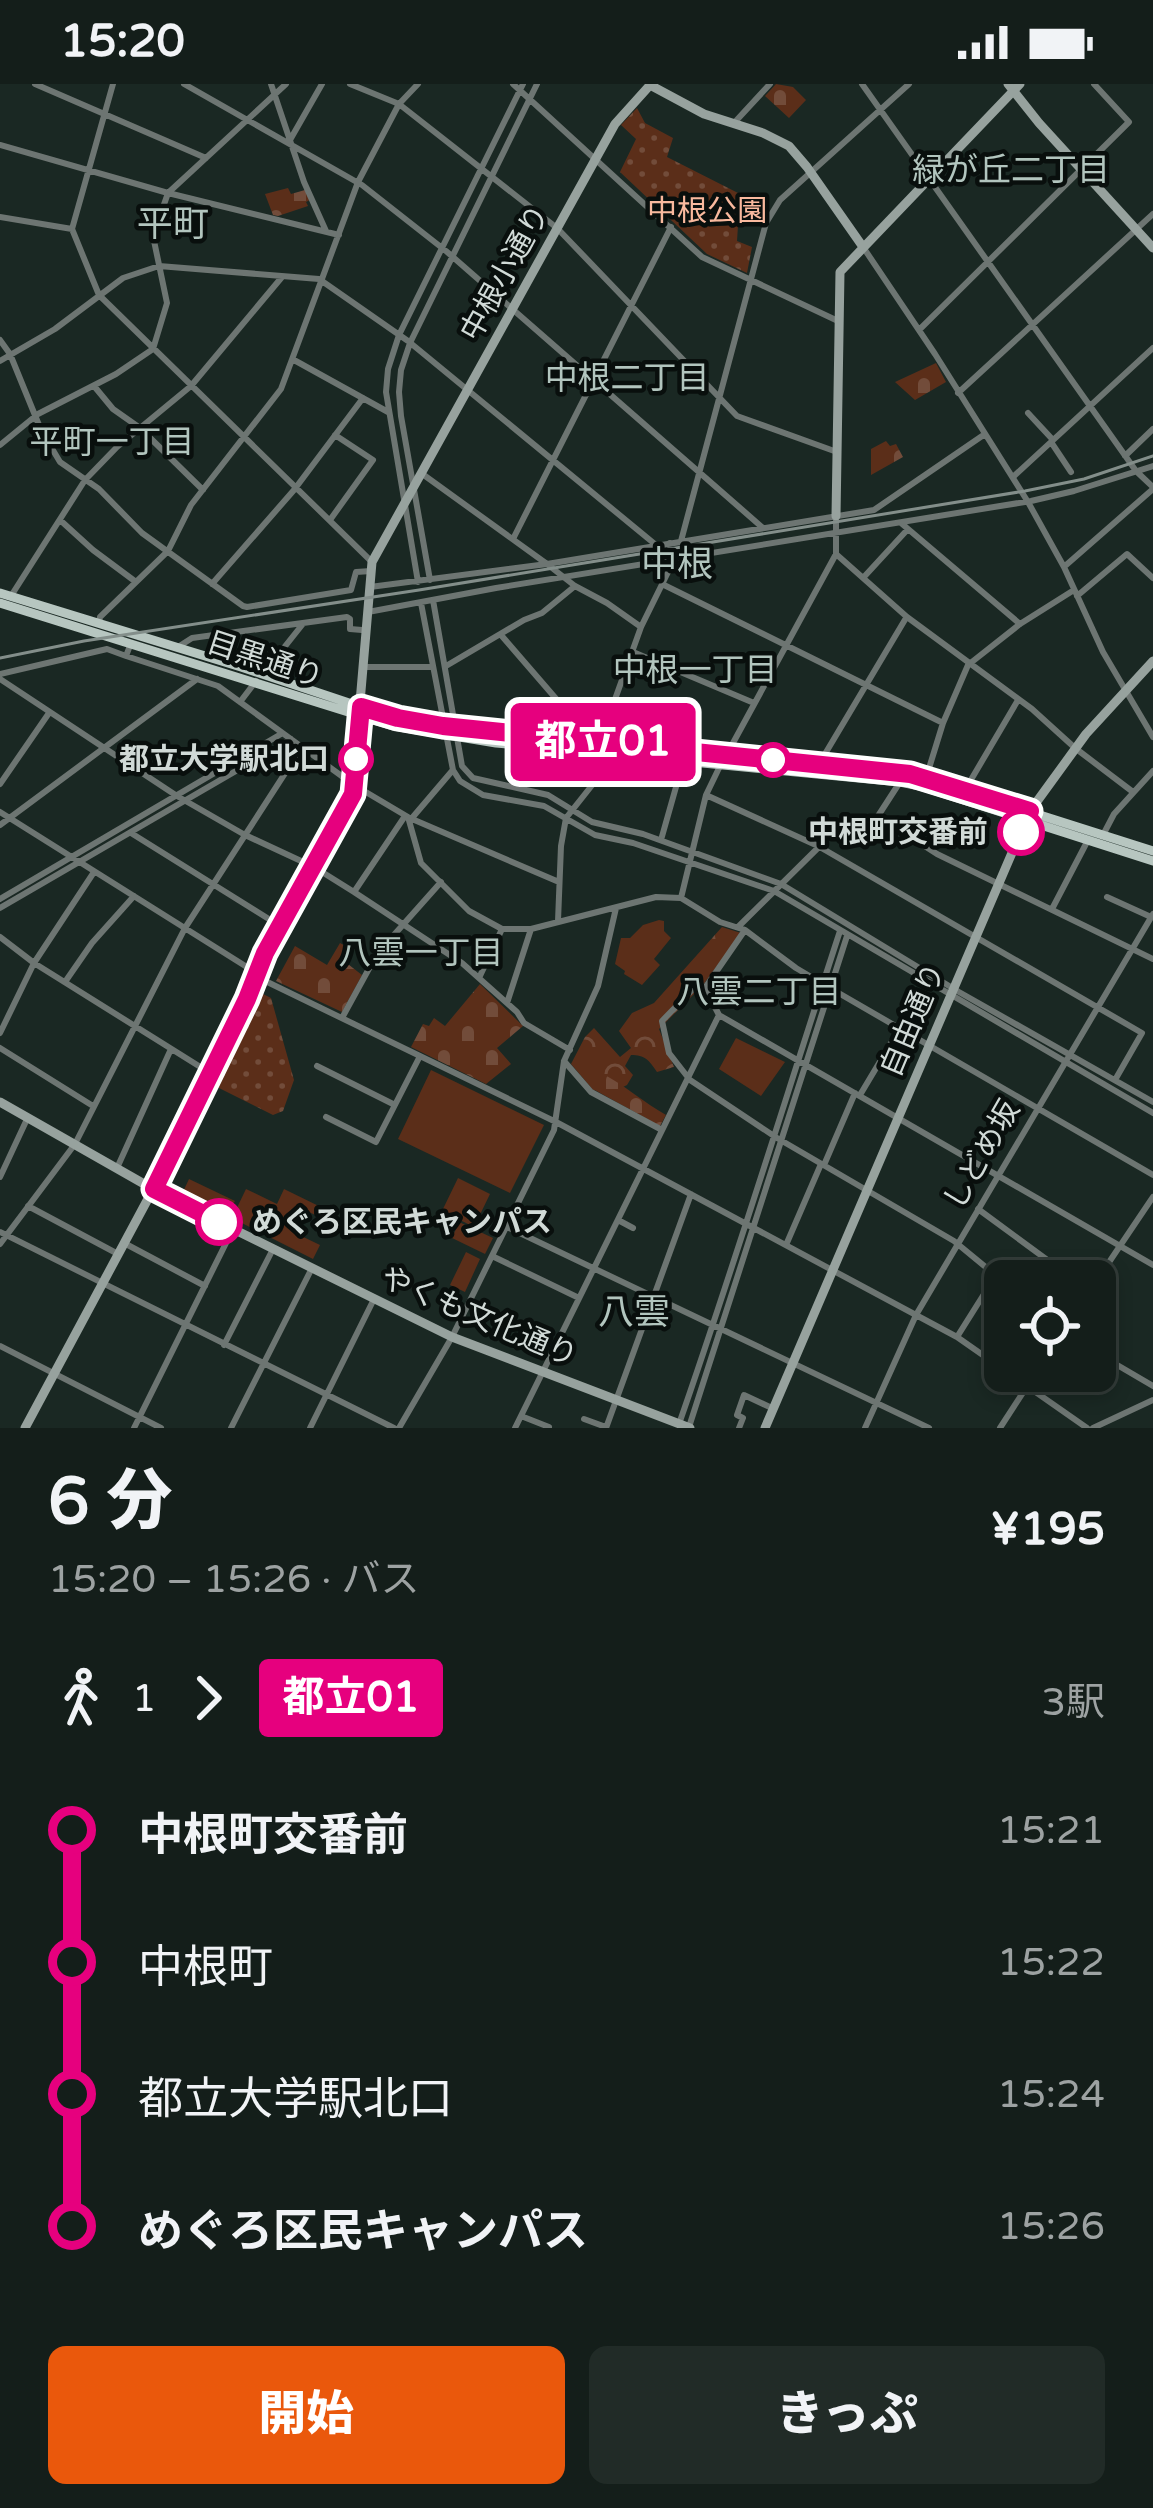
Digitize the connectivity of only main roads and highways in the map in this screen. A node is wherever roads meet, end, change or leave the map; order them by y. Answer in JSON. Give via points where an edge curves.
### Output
{"nodes":[{"id":1,"x":4,"y":597,"type":"edge"},
{"id":2,"x":259,"y":678,"type":"junction"},
{"id":3,"x":724,"y":760,"type":"junction"},
{"id":4,"x":1028,"y":816,"type":"junction"},
{"id":5,"x":1153,"y":851,"type":"edge"},
{"id":6,"x":1153,"y":861,"type":"edge"}],
"edges":[{"from":1,"to":2,"type":"main road","name":"目黒通り"},
{"from":1,"to":2,"type":"main road","name":"目黒通り"},
{"from":2,"to":3,"type":"main road","name":"目黒通り","via":[[393,726]]},
{"from":3,"to":4,"type":"main road","name":"目黒通り","via":[[900,782]]},
{"from":3,"to":4,"type":"main road","name":"目黒通り","via":[[926,778]]},
{"from":4,"to":5,"type":"main road","name":"目黒通り"},
{"from":4,"to":6,"type":"main road","name":"目黒通り"}]}
